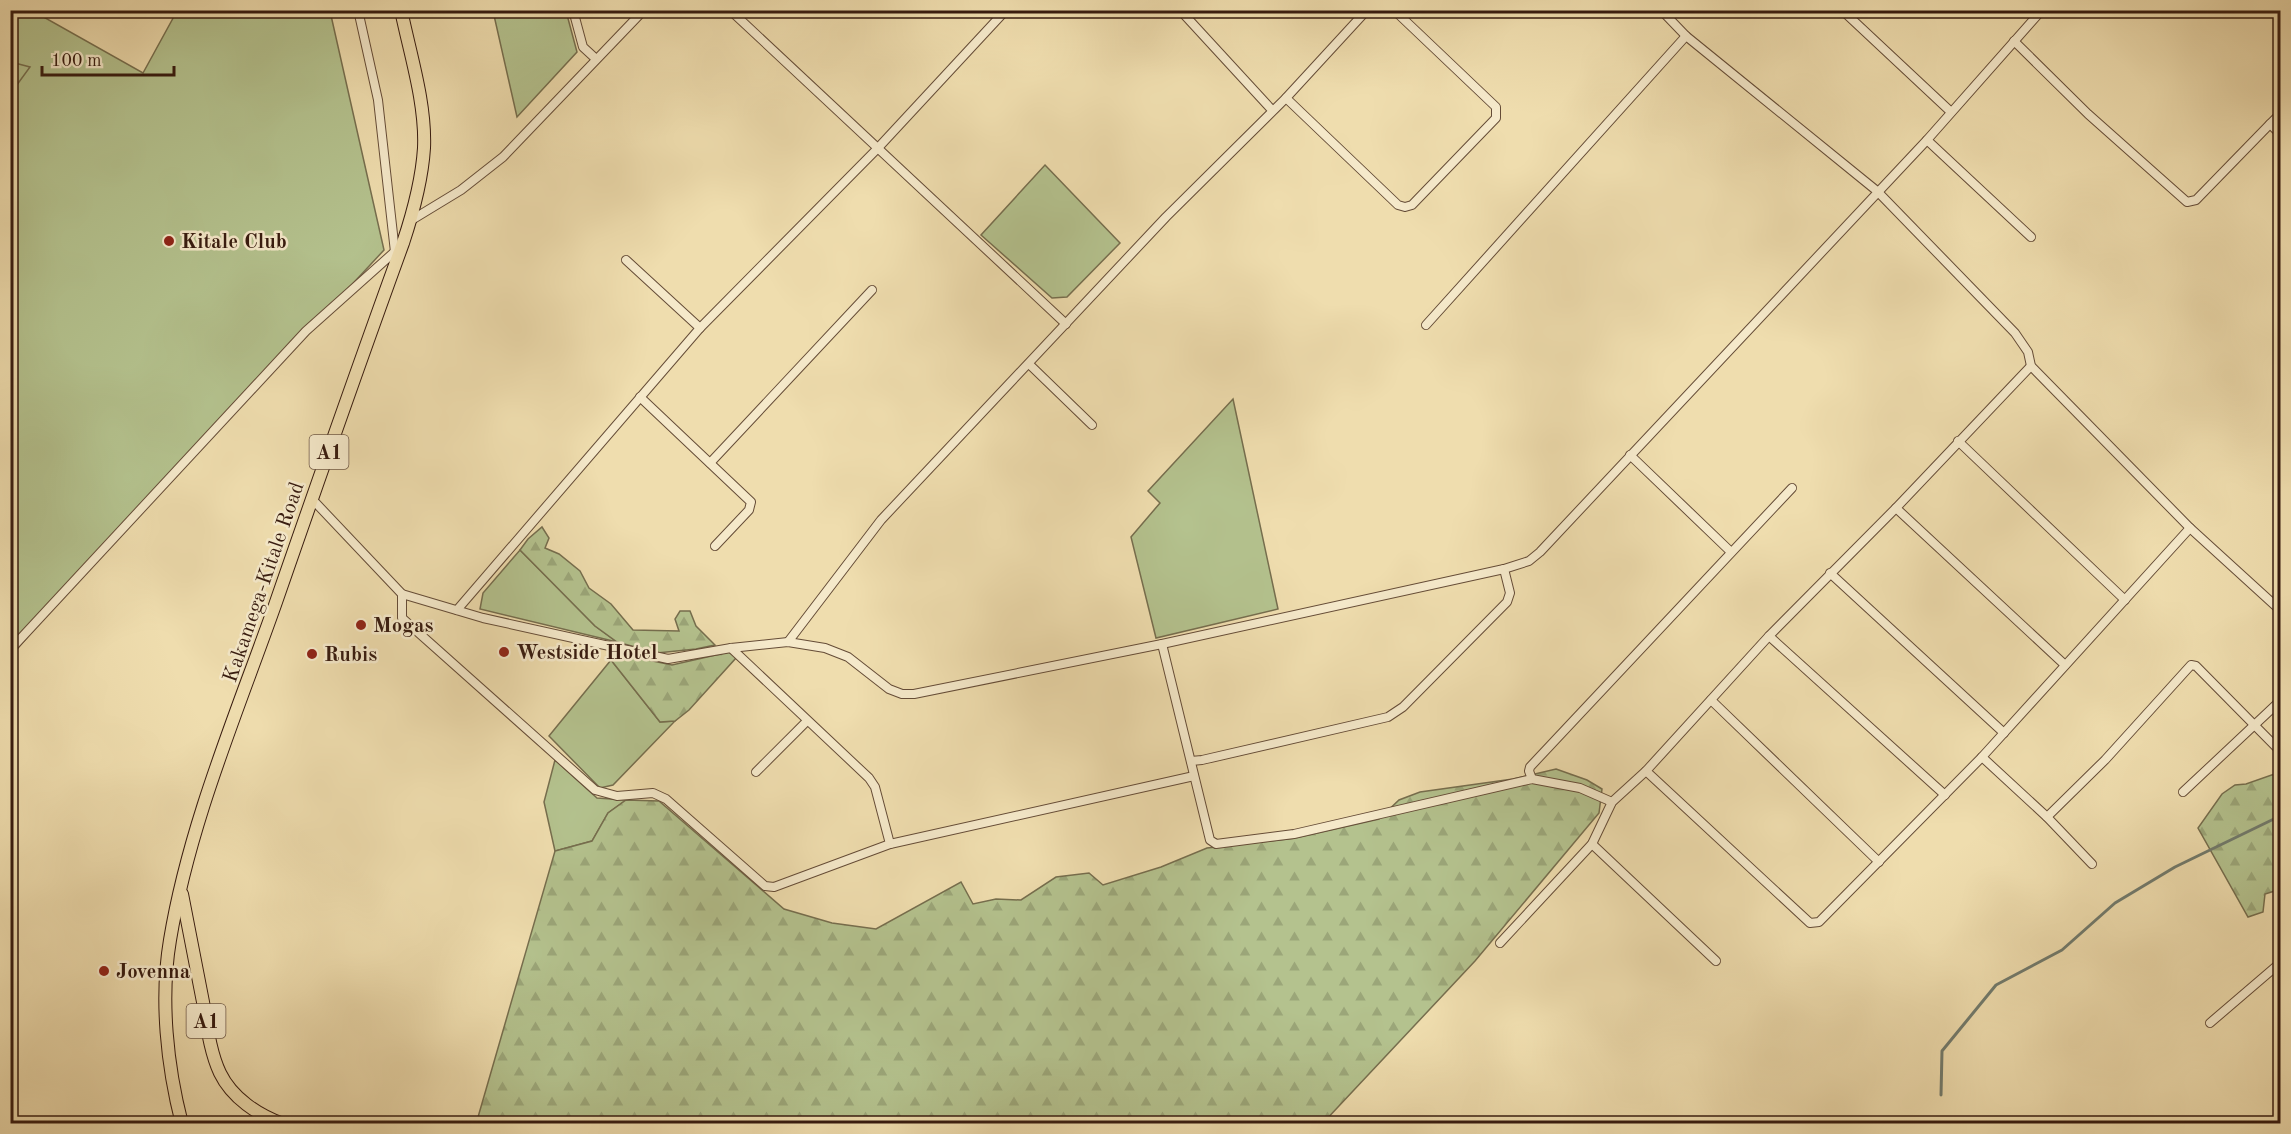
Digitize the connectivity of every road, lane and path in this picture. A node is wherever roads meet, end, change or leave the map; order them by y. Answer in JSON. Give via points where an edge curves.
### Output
{"nodes":[{"id":1,"x":358,"y":10,"type":"edge"},
{"id":2,"x":401,"y":10,"type":"edge"},
{"id":3,"x":573,"y":10,"type":"edge"},
{"id":4,"x":644,"y":10,"type":"edge"},
{"id":5,"x":730,"y":10,"type":"edge"},
{"id":6,"x":1006,"y":10,"type":"edge"},
{"id":7,"x":1180,"y":10,"type":"edge"},
{"id":8,"x":1367,"y":10,"type":"edge"},
{"id":9,"x":1394,"y":10,"type":"edge"},
{"id":10,"x":1660,"y":10,"type":"edge"},
{"id":11,"x":1842,"y":10,"type":"edge"},
{"id":12,"x":2042,"y":10,"type":"edge"},
{"id":13,"x":1686,"y":36,"type":"junction"},
{"id":14,"x":2014,"y":41,"type":"junction"},
{"id":15,"x":596,"y":58,"type":"junction"},
{"id":16,"x":1286,"y":98,"type":"junction"},
{"id":17,"x":1272,"y":110,"type":"junction"},
{"id":18,"x":1951,"y":112,"type":"junction"},
{"id":19,"x":2280,"y":114,"type":"edge"},
{"id":20,"x":2270,"y":124,"type":"junction"},
{"id":21,"x":2280,"y":134,"type":"edge"},
{"id":22,"x":1927,"y":140,"type":"junction"},
{"id":23,"x":877,"y":149,"type":"junction"},
{"id":24,"x":1877,"y":191,"type":"junction"},
{"id":25,"x":410,"y":221,"type":"junction"},
{"id":26,"x":2031,"y":237,"type":"dead end"},
{"id":27,"x":399,"y":248,"type":"junction"},
{"id":28,"x":626,"y":260,"type":"dead end"},
{"id":29,"x":872,"y":291,"type":"dead end"},
{"id":30,"x":1066,"y":324,"type":"junction"},
{"id":31,"x":1426,"y":325,"type":"dead end"},
{"id":32,"x":700,"y":328,"type":"junction"},
{"id":33,"x":1029,"y":364,"type":"junction"},
{"id":34,"x":2031,"y":366,"type":"junction"},
{"id":35,"x":639,"y":397,"type":"junction"},
{"id":36,"x":1092,"y":425,"type":"dead end"},
{"id":37,"x":1958,"y":441,"type":"junction"},
{"id":38,"x":1630,"y":455,"type":"junction"},
{"id":39,"x":710,"y":463,"type":"junction"},
{"id":40,"x":1792,"y":488,"type":"dead end"},
{"id":41,"x":312,"y":500,"type":"junction"},
{"id":42,"x":1896,"y":508,"type":"junction"},
{"id":43,"x":2190,"y":528,"type":"junction"},
{"id":44,"x":715,"y":546,"type":"dead end"},
{"id":45,"x":1731,"y":552,"type":"junction"},
{"id":46,"x":1504,"y":569,"type":"junction"},
{"id":47,"x":1830,"y":573,"type":"junction"},
{"id":48,"x":402,"y":594,"type":"junction"},
{"id":49,"x":2125,"y":600,"type":"junction"},
{"id":50,"x":457,"y":610,"type":"junction"},
{"id":51,"x":2280,"y":610,"type":"edge"},
{"id":52,"x":1769,"y":636,"type":"junction"},
{"id":53,"x":789,"y":642,"type":"junction"},
{"id":54,"x":1162,"y":644,"type":"junction"},
{"id":55,"x":731,"y":648,"type":"junction"},
{"id":56,"x":10,"y":650,"type":"edge"},
{"id":57,"x":2066,"y":665,"type":"junction"},
{"id":58,"x":1710,"y":700,"type":"junction"},
{"id":59,"x":2280,"y":701,"type":"edge"},
{"id":60,"x":807,"y":721,"type":"junction"},
{"id":61,"x":2253,"y":725,"type":"junction"},
{"id":62,"x":2004,"y":733,"type":"junction"},
{"id":63,"x":2280,"y":751,"type":"edge"},
{"id":64,"x":1982,"y":757,"type":"junction"},
{"id":65,"x":1191,"y":761,"type":"junction"},
{"id":66,"x":1646,"y":771,"type":"junction"},
{"id":67,"x":756,"y":772,"type":"dead end"},
{"id":68,"x":1194,"y":776,"type":"junction"},
{"id":69,"x":1532,"y":779,"type":"junction"},
{"id":70,"x":2183,"y":792,"type":"dead end"},
{"id":71,"x":1945,"y":795,"type":"junction"},
{"id":72,"x":1612,"y":801,"type":"junction"},
{"id":73,"x":2047,"y":817,"type":"junction"},
{"id":74,"x":890,"y":844,"type":"junction"},
{"id":75,"x":1592,"y":844,"type":"junction"},
{"id":76,"x":1879,"y":862,"type":"junction"},
{"id":77,"x":2092,"y":864,"type":"dead end"},
{"id":78,"x":181,"y":887,"type":"junction"},
{"id":79,"x":1500,"y":943,"type":"dead end"},
{"id":80,"x":1716,"y":962,"type":"dead end"},
{"id":81,"x":2280,"y":963,"type":"edge"},
{"id":82,"x":2210,"y":1023,"type":"dead end"},
{"id":83,"x":182,"y":1124,"type":"edge"},
{"id":84,"x":283,"y":1124,"type":"edge"}],
"edges":[{"from":1,"to":27,"type":"street","via":[[378,99]]},
{"from":2,"to":25,"type":"highway","name":"Kakamega-Kitale Road","number":"A1","via":[[420,103],[424,147]]},
{"from":3,"to":15,"type":"street","via":[[583,47]]},
{"from":4,"to":15,"type":"street"},
{"from":5,"to":23,"type":"street"},
{"from":6,"to":23,"type":"street"},
{"from":7,"to":17,"type":"street"},
{"from":8,"to":16,"type":"street"},
{"from":9,"to":16,"type":"street","via":[[1497,112],[1496,118],[1412,205],[1398,205]]},
{"from":10,"to":13,"type":"street"},
{"from":11,"to":18,"type":"street"},
{"from":12,"to":14,"type":"street"},
{"from":13,"to":24,"type":"street"},
{"from":13,"to":31,"type":"street"},
{"from":14,"to":18,"type":"street"},
{"from":14,"to":20,"type":"street","via":[[2088,114],[2187,202],[2196,200]]},
{"from":15,"to":25,"type":"street","via":[[503,157],[461,190]]},
{"from":16,"to":17,"type":"street"},
{"from":17,"to":30,"type":"street"},
{"from":18,"to":22,"type":"street"},
{"from":19,"to":20,"type":"street"},
{"from":20,"to":21,"type":"street"},
{"from":22,"to":24,"type":"street"},
{"from":22,"to":26,"type":"street"},
{"from":23,"to":30,"type":"street"},
{"from":23,"to":32,"type":"street"},
{"from":24,"to":34,"type":"street","via":[[2015,333],[2028,352]]},
{"from":24,"to":38,"type":"street"},
{"from":25,"to":27,"type":"highway","name":"Kakamega-Kitale Road","number":"A1"},
{"from":27,"to":41,"type":"highway","name":"Kakamega-Kitale Road","number":"A1"},
{"from":27,"to":56,"type":"street","via":[[306,331]]},
{"from":28,"to":32,"type":"street"},
{"from":29,"to":39,"type":"street"},
{"from":30,"to":33,"type":"street"},
{"from":32,"to":35,"type":"street"},
{"from":33,"to":36,"type":"street"},
{"from":33,"to":53,"type":"street","via":[[881,520]]},
{"from":34,"to":37,"type":"street"},
{"from":34,"to":43,"type":"street"},
{"from":35,"to":39,"type":"street"},
{"from":35,"to":50,"type":"street"},
{"from":37,"to":42,"type":"street"},
{"from":37,"to":49,"type":"street"},
{"from":38,"to":45,"type":"street"},
{"from":38,"to":46,"type":"street","via":[[1535,557]]},
{"from":39,"to":44,"type":"street","via":[[752,502]]},
{"from":40,"to":45,"type":"street"},
{"from":41,"to":48,"type":"street"},
{"from":41,"to":78,"type":"highway","name":"Kakamega-Kitale Road","number":"A1","via":[[213,778]]},
{"from":42,"to":47,"type":"street"},
{"from":42,"to":57,"type":"street"},
{"from":43,"to":49,"type":"street"},
{"from":43,"to":51,"type":"street"},
{"from":45,"to":69,"type":"street","via":[[1530,767]]},
{"from":46,"to":54,"type":"street"},
{"from":46,"to":65,"type":"street","via":[[1510,593],[1507,602],[1389,717]]},
{"from":47,"to":52,"type":"street"},
{"from":47,"to":62,"type":"street"},
{"from":48,"to":50,"type":"street"},
{"from":48,"to":74,"type":"street","via":[[402,618],[595,790],[616,796],[653,793],[666,799],[765,886],[774,887]]},
{"from":49,"to":57,"type":"street"},
{"from":50,"to":55,"type":"street","via":[[657,657],[680,658]]},
{"from":52,"to":58,"type":"street"},
{"from":52,"to":71,"type":"street"},
{"from":53,"to":54,"type":"street","via":[[837,651],[889,690],[902,694]]},
{"from":53,"to":55,"type":"street"},
{"from":54,"to":65,"type":"street"},
{"from":55,"to":60,"type":"street"},
{"from":57,"to":62,"type":"street"},
{"from":58,"to":66,"type":"street"},
{"from":58,"to":76,"type":"street"},
{"from":59,"to":61,"type":"street"},
{"from":60,"to":67,"type":"street"},
{"from":60,"to":74,"type":"street","via":[[873,783]]},
{"from":61,"to":63,"type":"street"},
{"from":61,"to":70,"type":"street"},
{"from":61,"to":73,"type":"street","via":[[2191,665]]},
{"from":62,"to":64,"type":"street"},
{"from":64,"to":71,"type":"street"},
{"from":64,"to":73,"type":"street"},
{"from":65,"to":68,"type":"street"},
{"from":66,"to":72,"type":"street"},
{"from":66,"to":76,"type":"street","via":[[1810,922],[1819,922]]},
{"from":68,"to":69,"type":"street","via":[[1210,840],[1216,844],[1294,834]]},
{"from":68,"to":74,"type":"street"},
{"from":69,"to":72,"type":"street","via":[[1580,788]]},
{"from":71,"to":76,"type":"street"},
{"from":72,"to":75,"type":"street"},
{"from":73,"to":77,"type":"street"},
{"from":75,"to":79,"type":"street"},
{"from":75,"to":80,"type":"street"},
{"from":78,"to":83,"type":"highway","name":"Kakamega-Kitale Road","number":"A1","via":[[170,942],[166,998],[170,1062]]},
{"from":78,"to":84,"type":"highway","name":"Kakamega-Kitale Road","number":"A1","via":[[209,1036],[220,1073],[251,1108]]},
{"from":81,"to":82,"type":"street"}]}
